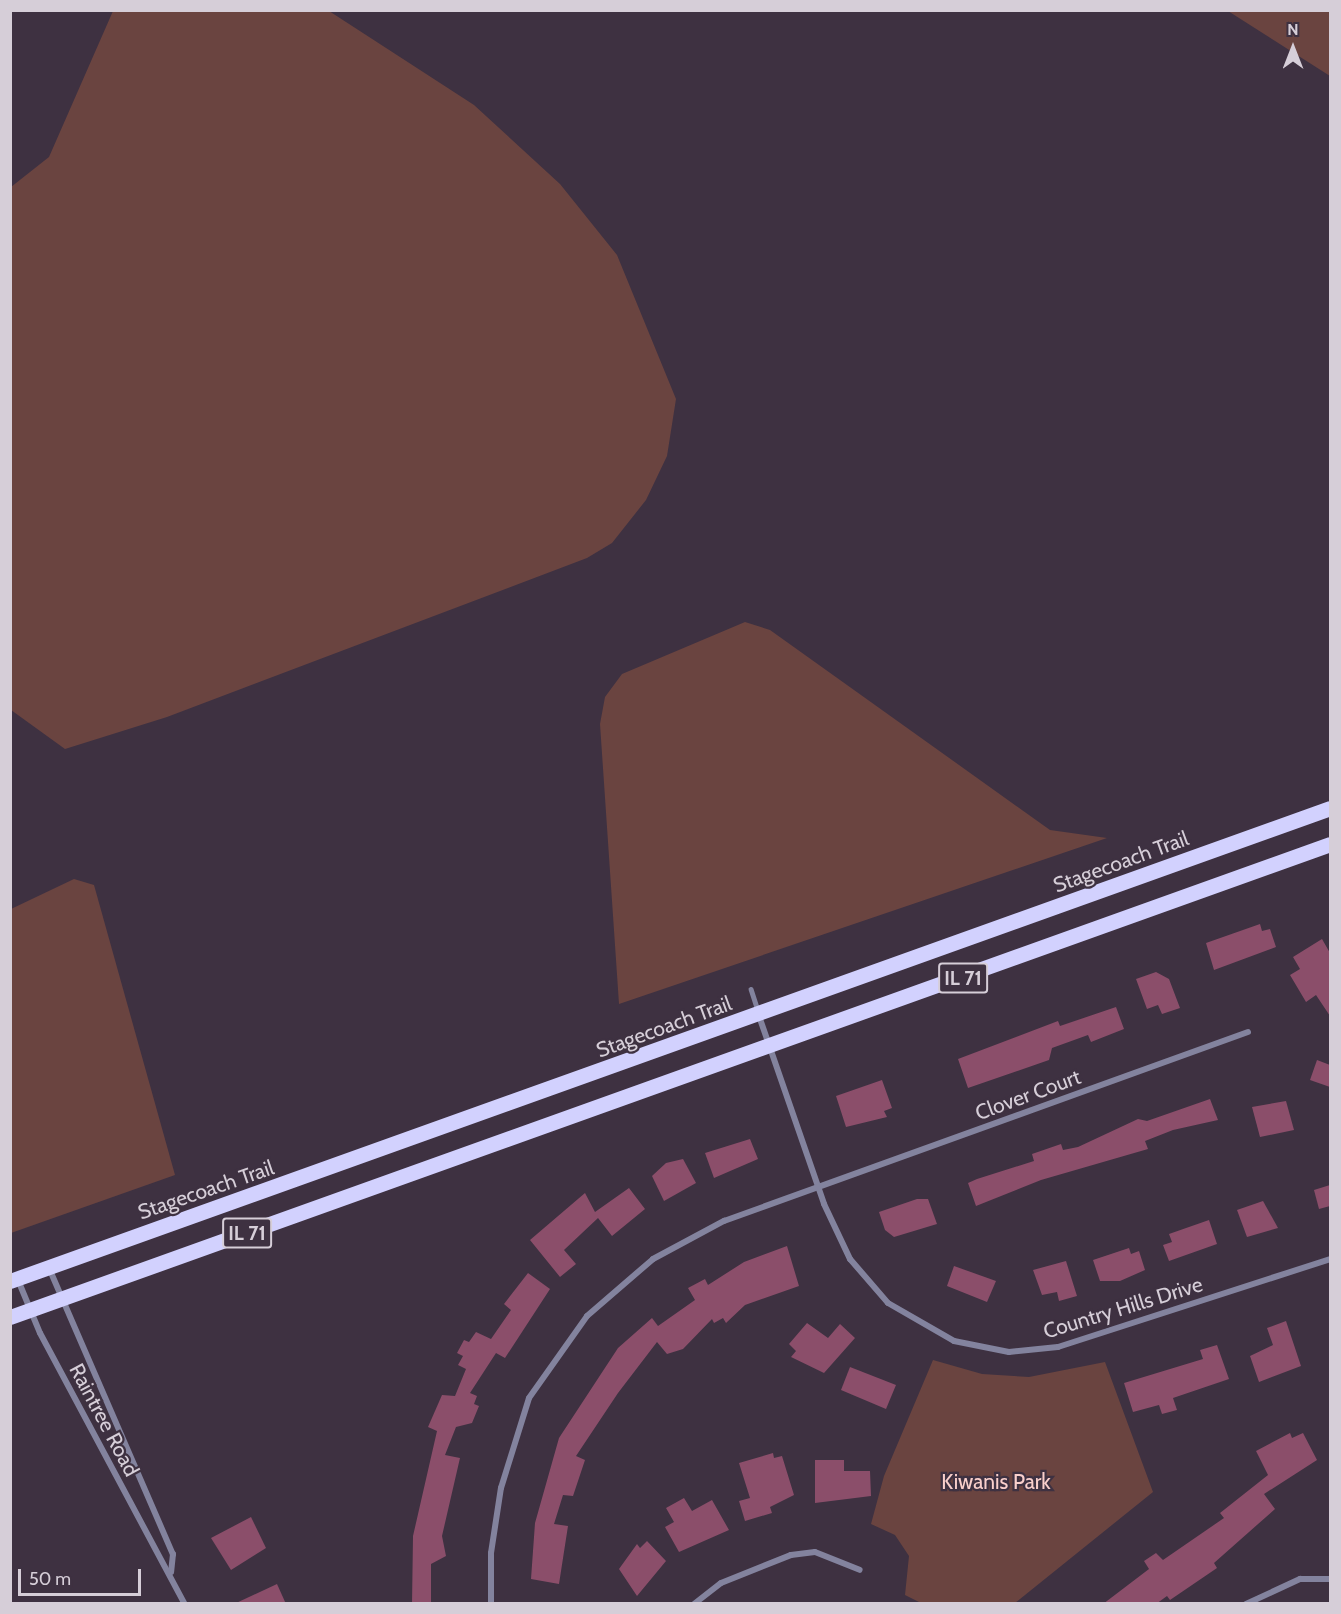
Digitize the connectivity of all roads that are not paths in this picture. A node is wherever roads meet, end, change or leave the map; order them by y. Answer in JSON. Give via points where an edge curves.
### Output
{"nodes":[{"id":1,"x":1330,"y":808,"type":"edge"},
{"id":2,"x":1330,"y":844,"type":"edge"},
{"id":3,"x":751,"y":989,"type":"dead end"},
{"id":4,"x":759,"y":1016,"type":"junction"},
{"id":5,"x":1248,"y":1032,"type":"dead end"},
{"id":6,"x":770,"y":1048,"type":"junction"},
{"id":7,"x":819,"y":1187,"type":"junction"},
{"id":8,"x":1330,"y":1259,"type":"edge"},
{"id":9,"x":49,"y":1267,"type":"junction"},
{"id":10,"x":14,"y":1280,"type":"edge"},
{"id":11,"x":61,"y":1299,"type":"junction"},
{"id":12,"x":29,"y":1310,"type":"junction"},
{"id":13,"x":10,"y":1317,"type":"edge"},
{"id":14,"x":860,"y":1570,"type":"dead end"},
{"id":15,"x":171,"y":1572,"type":"junction"},
{"id":16,"x":1330,"y":1579,"type":"edge"},
{"id":17,"x":185,"y":1604,"type":"edge"},
{"id":18,"x":491,"y":1604,"type":"edge"},
{"id":19,"x":694,"y":1604,"type":"edge"},
{"id":20,"x":1246,"y":1604,"type":"edge"}],
"edges":[{"from":1,"to":4,"type":"main road","name":"Stagecoach Trail","number":"IL 71"},
{"from":2,"to":6,"type":"main road","number":"IL 71"},
{"from":3,"to":4,"type":"lane"},
{"from":4,"to":6,"type":"street","name":"Country Hills Drive"},
{"from":4,"to":9,"type":"main road","name":"Stagecoach Trail","number":"IL 71"},
{"from":5,"to":7,"type":"street","name":"Clover Court"},
{"from":6,"to":7,"type":"street","name":"Country Hills Drive"},
{"from":6,"to":11,"type":"main road","number":"IL 71"},
{"from":7,"to":8,"type":"street","name":"Country Hills Drive","via":[[850,1259],[888,1303],[936,1334],[991,1350],[1034,1351],[1076,1343]]},
{"from":7,"to":18,"type":"street","name":"Clover Court","via":[[695,1234],[653,1259],[587,1316],[552,1361],[517,1426],[491,1553]]},
{"from":9,"to":10,"type":"main road","name":"Stagecoach Trail","number":"IL 71"},
{"from":9,"to":11,"type":"street","name":"Raintree Road"},
{"from":10,"to":12,"type":"street","name":"Raintree Road"},
{"from":11,"to":12,"type":"main road","number":"IL 71"},
{"from":11,"to":15,"type":"street","name":"Raintree Road","via":[[173,1554]]},
{"from":12,"to":13,"type":"main road","number":"IL 71"},
{"from":12,"to":15,"type":"street","name":"Raintree Road"},
{"from":14,"to":19,"type":"street","via":[[815,1552],[791,1555],[721,1583]]},
{"from":15,"to":17,"type":"street","name":"Raintree Road"},
{"from":16,"to":20,"type":"street","via":[[1300,1579]]}]}
